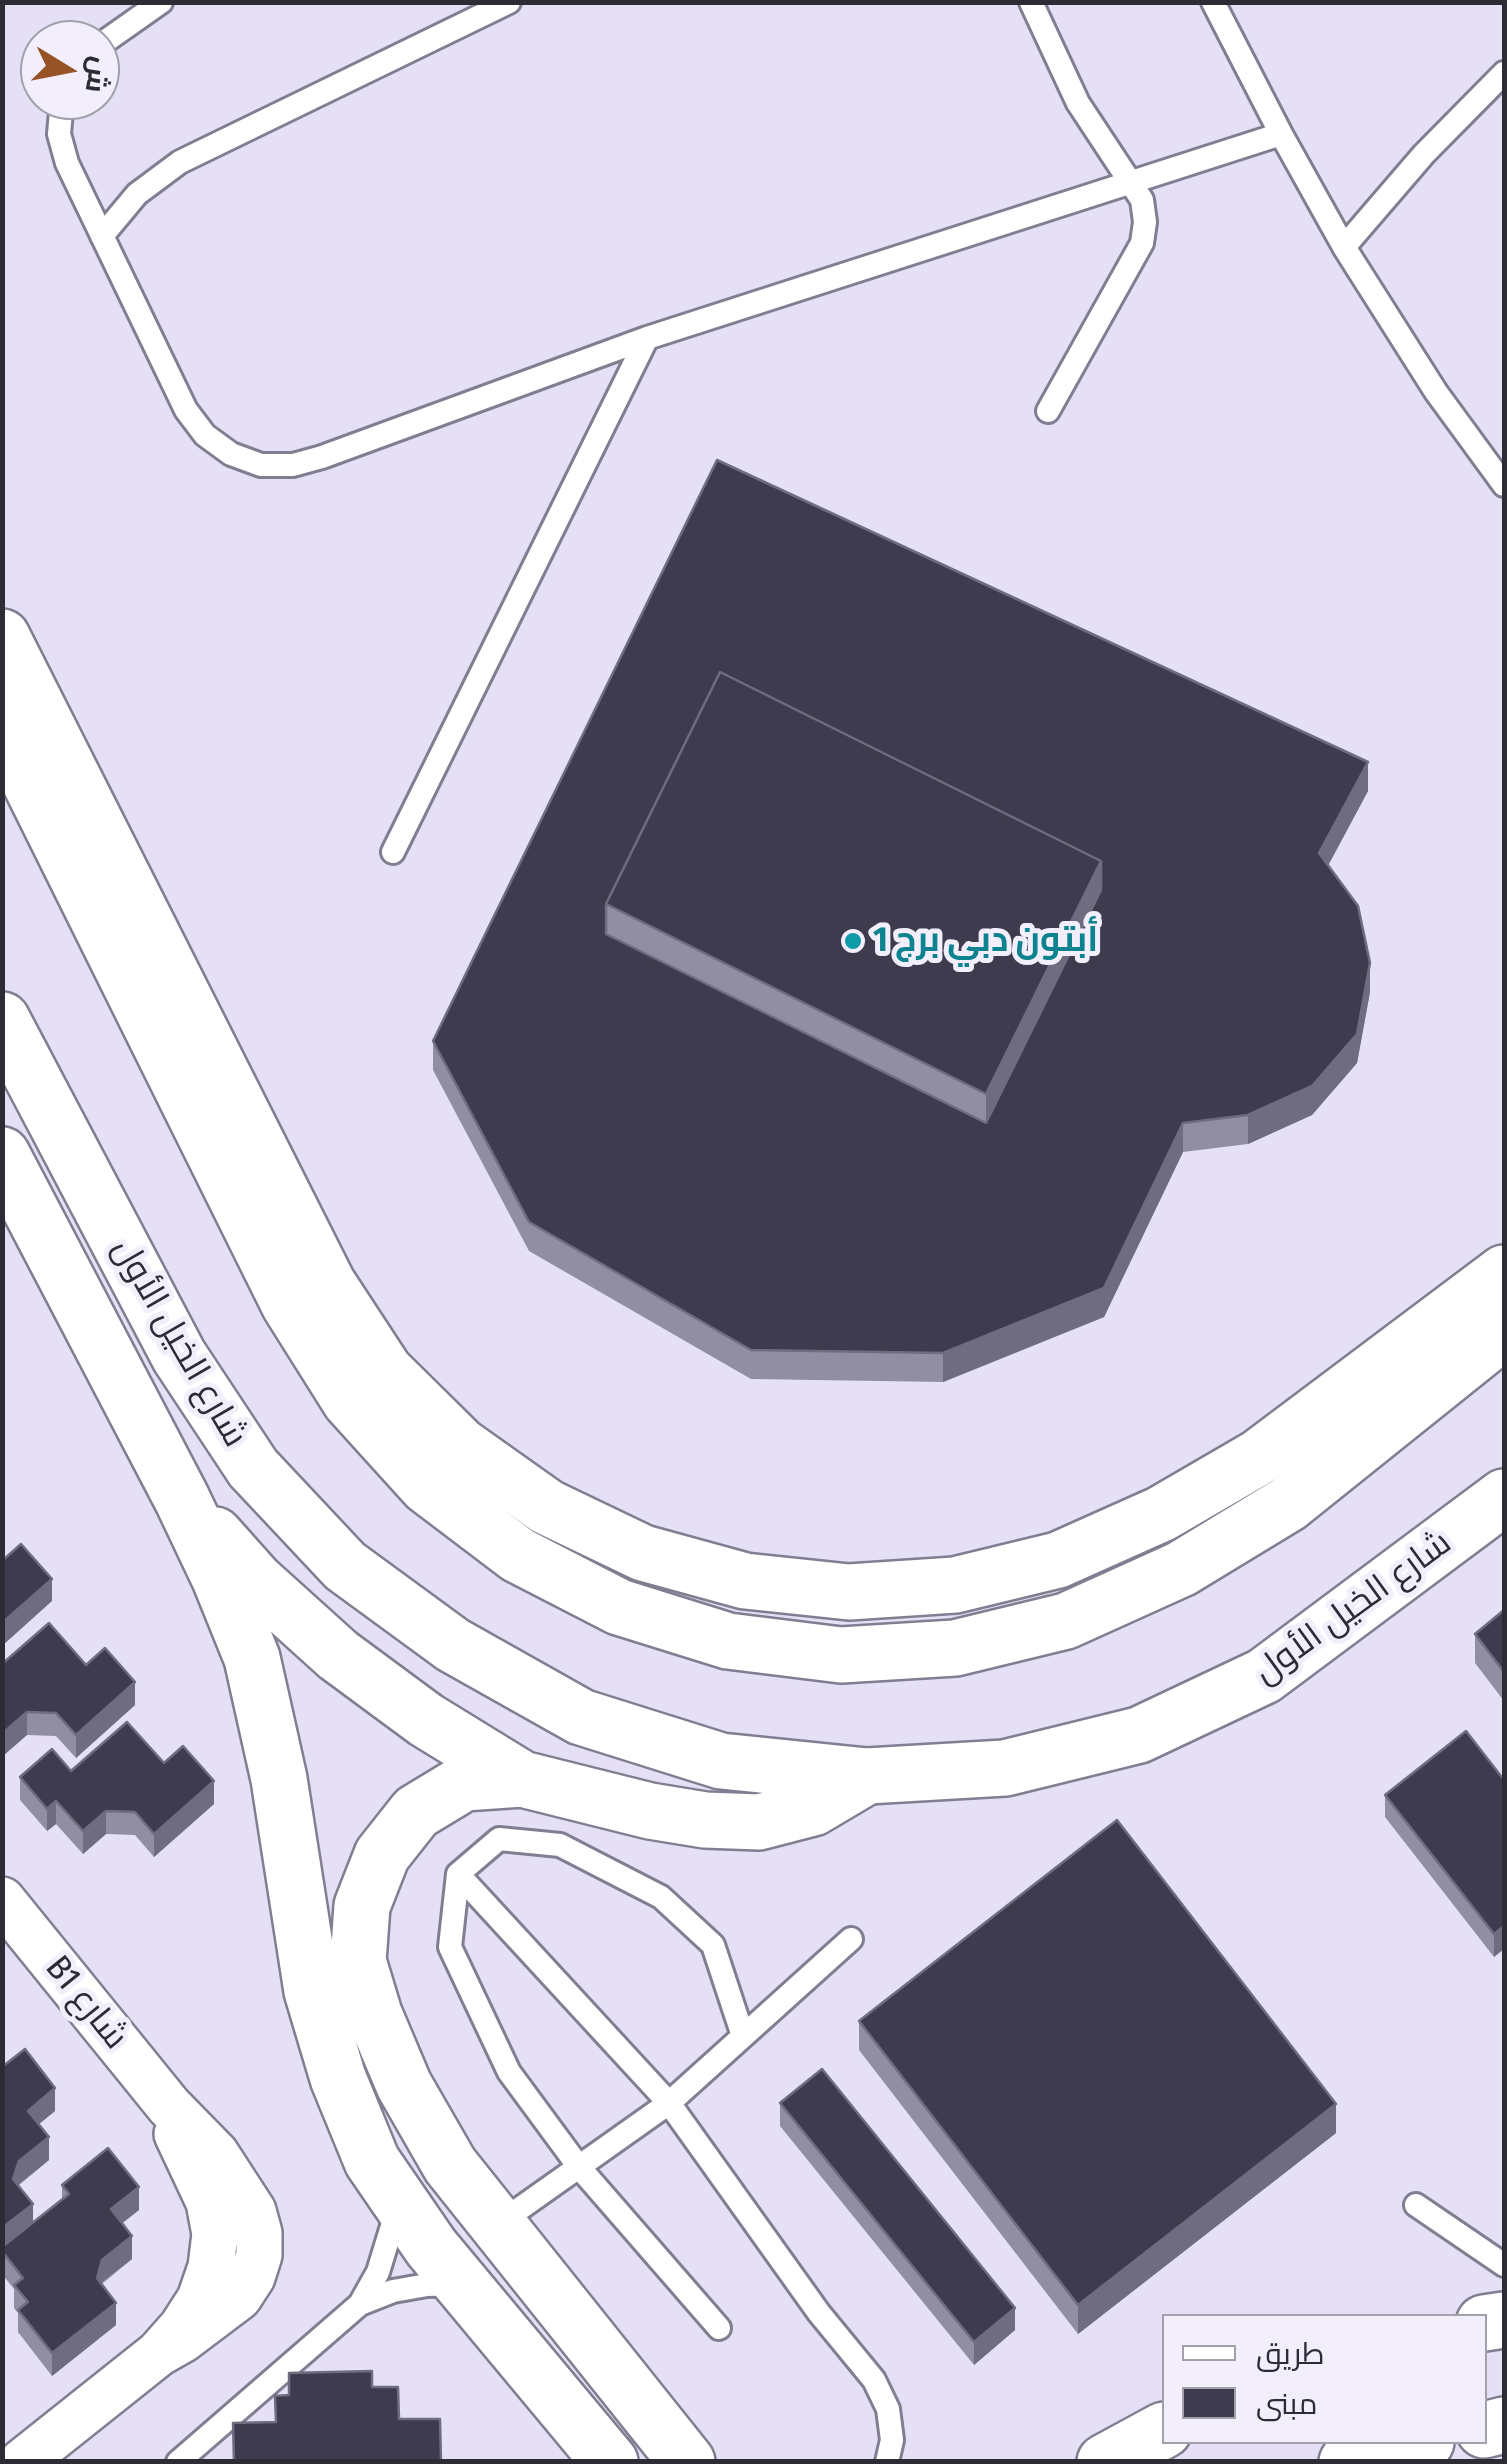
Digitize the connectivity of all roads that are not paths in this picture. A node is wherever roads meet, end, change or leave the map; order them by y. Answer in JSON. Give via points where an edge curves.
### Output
{"nodes":[{"id":1,"x":162,"y":2,"type":"edge"},
{"id":2,"x":510,"y":2,"type":"edge"},
{"id":3,"x":1031,"y":2,"type":"edge"},
{"id":4,"x":1213,"y":2,"type":"edge"},
{"id":5,"x":120,"y":32,"type":"edge"},
{"id":6,"x":1504,"y":74,"type":"edge"},
{"id":7,"x":60,"y":120,"type":"edge"},
{"id":8,"x":1280,"y":134,"type":"junction"},
{"id":9,"x":1132,"y":182,"type":"junction"},
{"id":10,"x":102,"y":236,"type":"junction"},
{"id":11,"x":1344,"y":247,"type":"junction"},
{"id":12,"x":647,"y":338,"type":"junction"},
{"id":13,"x":1048,"y":411,"type":"dead end"},
{"id":14,"x":1504,"y":485,"type":"edge"},
{"id":15,"x":2,"y":637,"type":"edge"},
{"id":16,"x":2,"y":726,"type":"edge"},
{"id":17,"x":394,"y":852,"type":"dead end"},
{"id":18,"x":2,"y":1020,"type":"edge"},
{"id":19,"x":2,"y":1155,"type":"edge"},
{"id":20,"x":1504,"y":1273,"type":"edge"},
{"id":21,"x":1504,"y":1331,"type":"edge"},
{"id":22,"x":1504,"y":1497,"type":"edge"},
{"id":23,"x":182,"y":1500,"type":"junction"},
{"id":24,"x":867,"y":1776,"type":"junction"},
{"id":25,"x":522,"y":1780,"type":"junction"},
{"id":26,"x":458,"y":1874,"type":"junction"},
{"id":27,"x":2,"y":1900,"type":"edge"},
{"id":28,"x":851,"y":1938,"type":"dead end"},
{"id":29,"x":743,"y":2036,"type":"junction"},
{"id":30,"x":669,"y":2103,"type":"junction"},
{"id":31,"x":579,"y":2167,"type":"junction"},
{"id":32,"x":400,"y":2201,"type":"junction"},
{"id":33,"x":1416,"y":2205,"type":"dead end"},
{"id":34,"x":498,"y":2224,"type":"junction"},
{"id":35,"x":1504,"y":2265,"type":"edge"},
{"id":36,"x":461,"y":2284,"type":"junction"},
{"id":37,"x":360,"y":2304,"type":"junction"},
{"id":38,"x":719,"y":2328,"type":"dead end"},
{"id":39,"x":1162,"y":2431,"type":"edge"},
{"id":40,"x":1418,"y":2444,"type":"edge"},
{"id":41,"x":22,"y":2462,"type":"edge"},
{"id":42,"x":178,"y":2462,"type":"edge"},
{"id":43,"x":610,"y":2462,"type":"edge"},
{"id":44,"x":687,"y":2462,"type":"edge"},
{"id":45,"x":888,"y":2462,"type":"edge"},
{"id":46,"x":1105,"y":2462,"type":"edge"},
{"id":47,"x":1347,"y":2462,"type":"edge"}],
"edges":[{"from":1,"to":5,"type":"lane"},
{"from":2,"to":10,"type":"lane","via":[[180,162],[136,194]]},
{"from":3,"to":9,"type":"lane","via":[[1078,103]]},
{"from":4,"to":8,"type":"lane"},
{"from":6,"to":11,"type":"lane"},
{"from":7,"to":10,"type":"lane","via":[[66,163]]},
{"from":8,"to":9,"type":"lane"},
{"from":8,"to":11,"type":"lane"},
{"from":9,"to":12,"type":"lane"},
{"from":9,"to":13,"type":"lane","via":[[1146,222],[1142,243]]},
{"from":10,"to":12,"type":"lane","via":[[186,410],[218,445],[261,465],[322,456]]},
{"from":11,"to":14,"type":"lane"},
{"from":12,"to":17,"type":"lane"},
{"from":15,"to":20,"type":"main road","via":[[328,1284],[386,1371],[461,1446],[518,1487],[643,1553],[744,1581],[850,1592],[955,1586],[1058,1560],[1161,1514],[1258,1457]]},
{"from":16,"to":21,"type":"main road","via":[[289,1304],[350,1401],[427,1486],[518,1555],[619,1608],[728,1641],[841,1654],[955,1648],[1066,1621],[1181,1569],[1288,1504]]},
{"from":18,"to":24,"type":"main road","name":"شارع الخيل الأول","via":[[179,1356],[253,1468],[345,1566],[453,1645],[581,1717],[721,1761]]},
{"from":19,"to":23,"type":"main road"},
{"from":22,"to":24,"type":"main road","name":"شارع الخيل الأول","via":[[1264,1676],[1139,1735],[1005,1768]]},
{"from":23,"to":25,"type":"main road","via":[[338,1654]]},
{"from":23,"to":32,"type":"main road","via":[[252,1658],[280,1779],[312,1991],[338,2078],[372,2162]]},
{"from":24,"to":25,"type":"main road","via":[[813,1808],[760,1822],[650,1811]]},
{"from":25,"to":34,"type":"main road","via":[[464,1783],[416,1812],[382,1854],[362,1906],[358,1962],[404,2085],[450,2165]]},
{"from":26,"to":29,"type":"lane","via":[[499,1839],[544,1843],[662,1896],[713,1945]]},
{"from":26,"to":30,"type":"lane"},
{"from":26,"to":31,"type":"lane","via":[[450,1946],[508,2072]]},
{"from":27,"to":41,"type":"street","name":"B1 شارع","via":[[237,2181],[259,2233],[252,2277],[239,2297]]},
{"from":28,"to":29,"type":"lane"},
{"from":29,"to":30,"type":"lane"},
{"from":30,"to":31,"type":"lane"},
{"from":30,"to":45,"type":"lane","via":[[874,2380],[888,2409]]},
{"from":31,"to":34,"type":"lane"},
{"from":31,"to":38,"type":"lane"},
{"from":32,"to":36,"type":"main road"},
{"from":32,"to":37,"type":"lane","via":[[391,2238]]},
{"from":33,"to":35,"type":"lane"},
{"from":34,"to":44,"type":"main road"},
{"from":36,"to":37,"type":"lane","via":[[427,2285]]},
{"from":36,"to":43,"type":"main road"},
{"from":37,"to":42,"type":"lane"},
{"from":39,"to":46,"type":"main road"},
{"from":40,"to":47,"type":"main road"}]}
